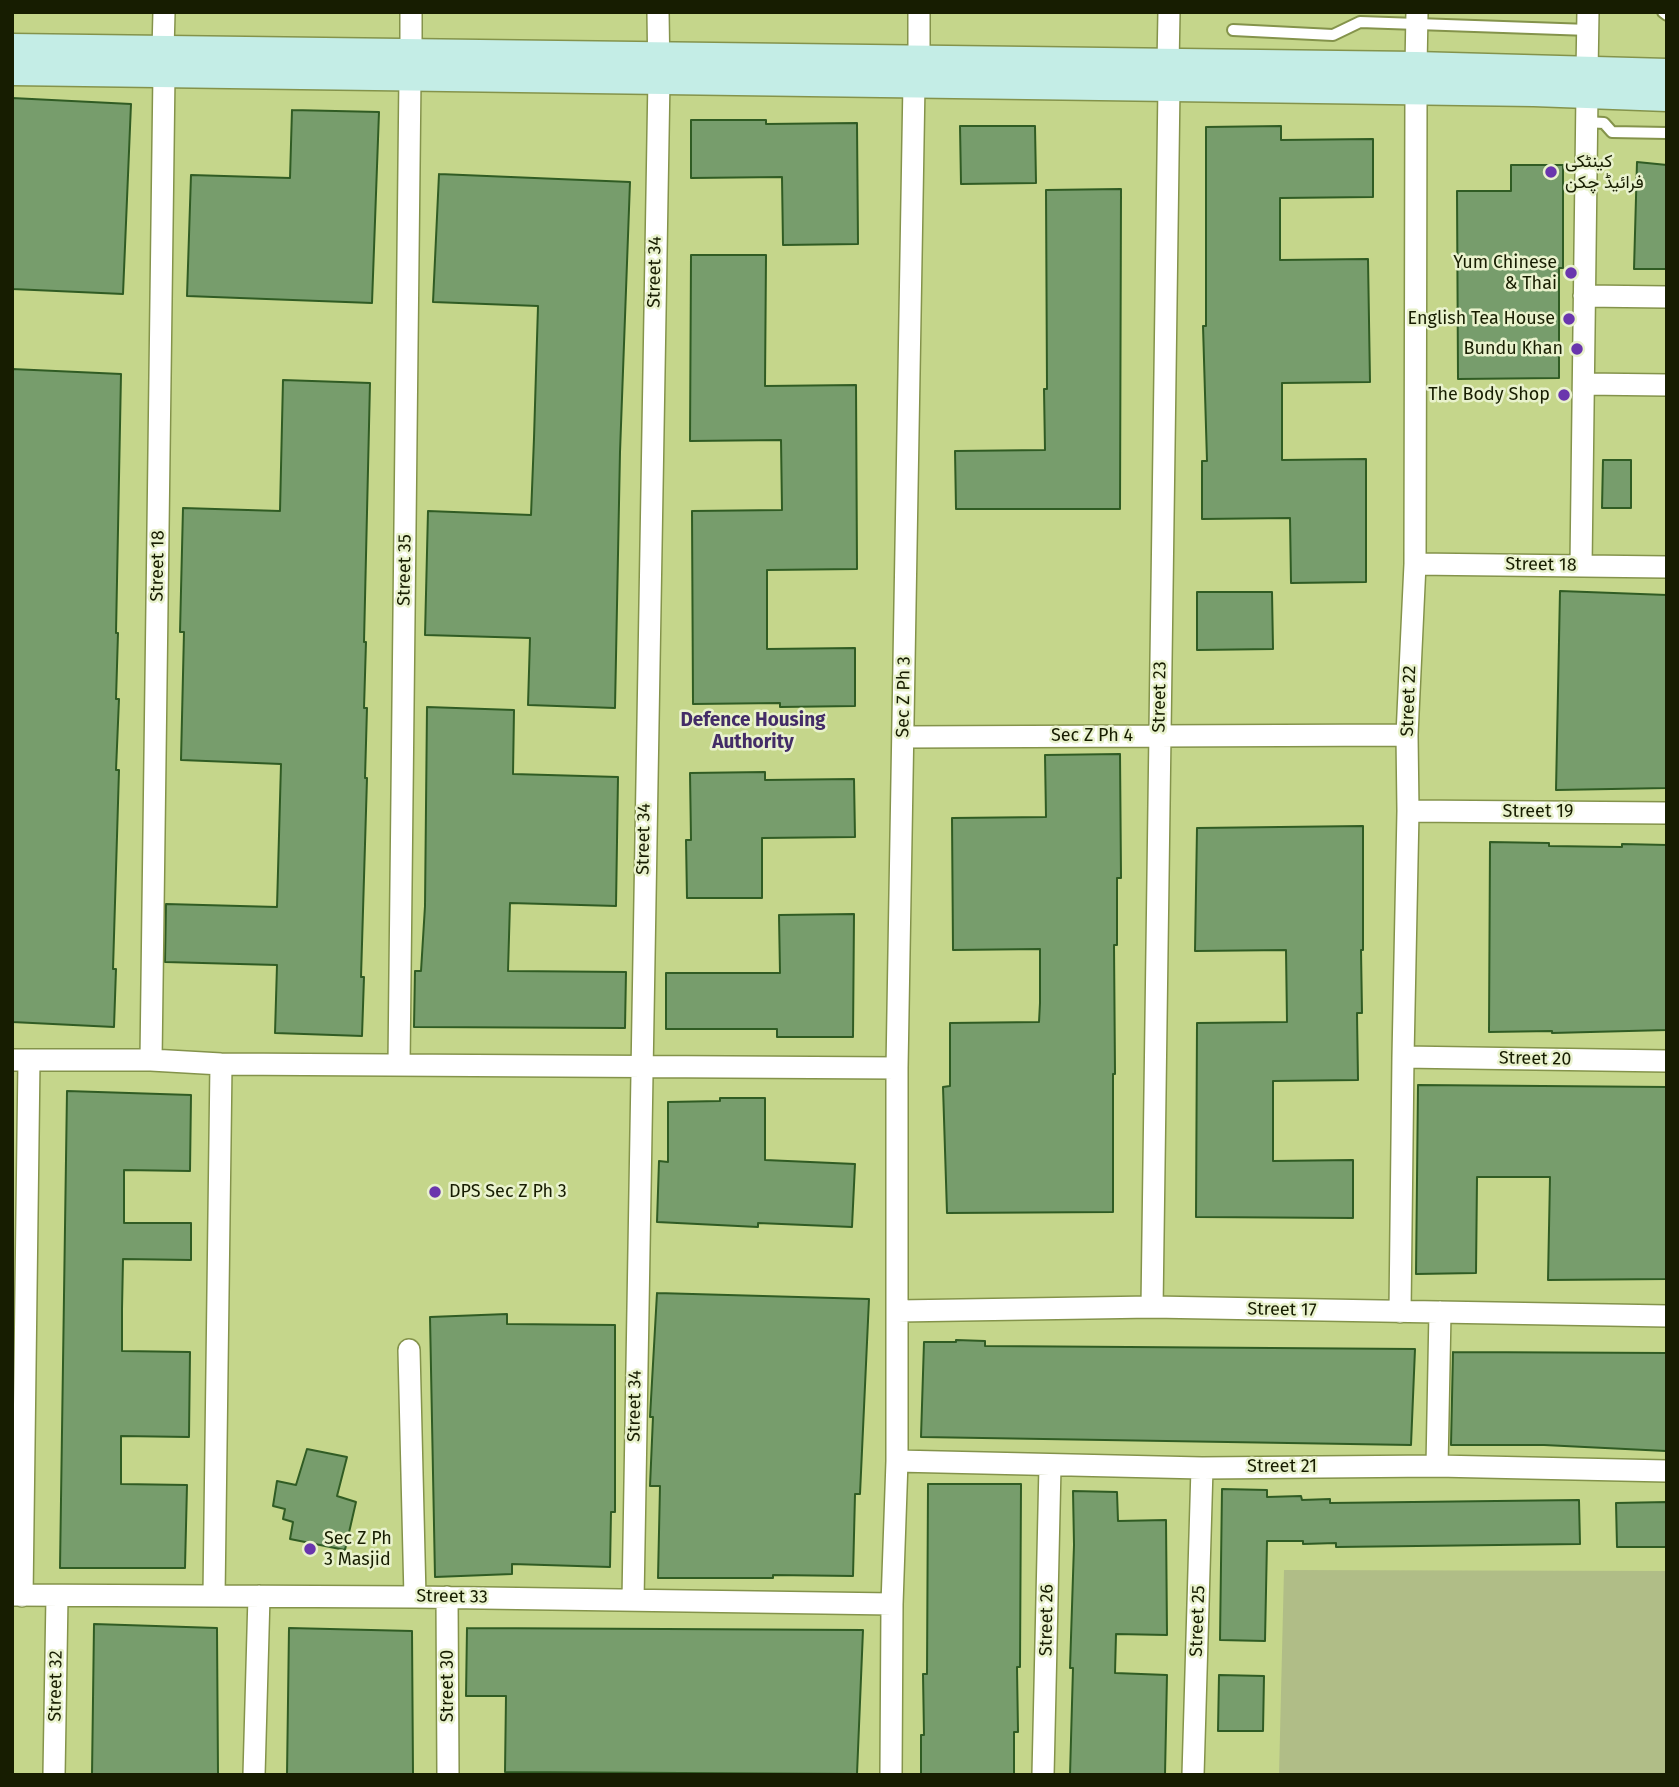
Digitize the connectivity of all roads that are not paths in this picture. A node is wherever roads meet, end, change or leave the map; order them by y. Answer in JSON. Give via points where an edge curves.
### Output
{"nodes":[{"id":1,"x":164,"y":12,"type":"edge"},
{"id":2,"x":411,"y":12,"type":"edge"},
{"id":3,"x":658,"y":12,"type":"edge"},
{"id":4,"x":919,"y":12,"type":"edge"},
{"id":5,"x":1169,"y":12,"type":"edge"},
{"id":6,"x":1417,"y":19,"type":"edge"},
{"id":7,"x":1589,"y":21,"type":"edge"},
{"id":8,"x":1233,"y":30,"type":"dead end"},
{"id":9,"x":12,"y":49,"type":"edge"},
{"id":10,"x":164,"y":62,"type":"junction"},
{"id":11,"x":410,"y":65,"type":"junction"},
{"id":12,"x":658,"y":67,"type":"junction"},
{"id":13,"x":12,"y":70,"type":"edge"},
{"id":14,"x":916,"y":72,"type":"junction"},
{"id":15,"x":1667,"y":74,"type":"edge"},
{"id":16,"x":1169,"y":75,"type":"junction"},
{"id":17,"x":1416,"y":78,"type":"junction"},
{"id":18,"x":1587,"y":96,"type":"junction"},
{"id":19,"x":1667,"y":96,"type":"edge"},
{"id":20,"x":1667,"y":133,"type":"edge"},
{"id":21,"x":1584,"y":296,"type":"junction"},
{"id":22,"x":1667,"y":297,"type":"edge"},
{"id":23,"x":1584,"y":384,"type":"junction"},
{"id":24,"x":1667,"y":385,"type":"edge"},
{"id":25,"x":1415,"y":564,"type":"junction"},
{"id":26,"x":1581,"y":566,"type":"junction"},
{"id":27,"x":1667,"y":567,"type":"edge"},
{"id":28,"x":1407,"y":735,"type":"junction"},
{"id":29,"x":1159,"y":736,"type":"junction"},
{"id":30,"x":903,"y":737,"type":"junction"},
{"id":31,"x":1408,"y":811,"type":"junction"},
{"id":32,"x":1667,"y":813,"type":"edge"},
{"id":33,"x":1402,"y":1057,"type":"junction"},
{"id":34,"x":21,"y":1060,"type":"edge"},
{"id":35,"x":151,"y":1060,"type":"junction"},
{"id":36,"x":1667,"y":1061,"type":"edge"},
{"id":37,"x":221,"y":1064,"type":"junction"},
{"id":38,"x":399,"y":1064,"type":"junction"},
{"id":39,"x":640,"y":1067,"type":"junction"},
{"id":40,"x":897,"y":1068,"type":"junction"},
{"id":41,"x":1152,"y":1307,"type":"junction"},
{"id":42,"x":898,"y":1311,"type":"junction"},
{"id":43,"x":1400,"y":1312,"type":"junction"},
{"id":44,"x":1440,"y":1312,"type":"junction"},
{"id":45,"x":1667,"y":1317,"type":"edge"},
{"id":46,"x":409,"y":1350,"type":"dead end"},
{"id":47,"x":897,"y":1461,"type":"junction"},
{"id":48,"x":1051,"y":1465,"type":"junction"},
{"id":49,"x":1437,"y":1466,"type":"junction"},
{"id":50,"x":1202,"y":1468,"type":"junction"},
{"id":51,"x":1667,"y":1471,"type":"edge"},
{"id":52,"x":17,"y":1596,"type":"edge"},
{"id":53,"x":214,"y":1596,"type":"junction"},
{"id":54,"x":259,"y":1596,"type":"junction"},
{"id":55,"x":57,"y":1597,"type":"junction"},
{"id":56,"x":415,"y":1597,"type":"junction"},
{"id":57,"x":447,"y":1597,"type":"junction"},
{"id":58,"x":633,"y":1600,"type":"junction"},
{"id":59,"x":892,"y":1604,"type":"junction"},
{"id":60,"x":54,"y":1775,"type":"edge"},
{"id":61,"x":254,"y":1775,"type":"edge"},
{"id":62,"x":448,"y":1775,"type":"edge"},
{"id":63,"x":891,"y":1775,"type":"edge"},
{"id":64,"x":1043,"y":1775,"type":"edge"},
{"id":65,"x":1193,"y":1775,"type":"edge"}],
"edges":[{"from":1,"to":10,"type":"street","name":"Street 18"},
{"from":2,"to":11,"type":"street"},
{"from":3,"to":12,"type":"street","name":"Street 34"},
{"from":4,"to":14,"type":"street","name":"Sec Z Ph 3"},
{"from":5,"to":16,"type":"street","name":"Street 23"},
{"from":6,"to":7,"type":"lane"},
{"from":6,"to":8,"type":"lane","via":[[1360,22],[1334,35]]},
{"from":6,"to":17,"type":"street","name":"Street 22"},
{"from":7,"to":18,"type":"street"},
{"from":9,"to":10,"type":"main road"},
{"from":10,"to":11,"type":"main road"},
{"from":10,"to":13,"type":"main road"},
{"from":10,"to":35,"type":"street","name":"Street 18"},
{"from":11,"to":12,"type":"main road"},
{"from":11,"to":38,"type":"street","name":"Street 35"},
{"from":12,"to":14,"type":"main road"},
{"from":12,"to":39,"type":"street","name":"Street 34"},
{"from":14,"to":16,"type":"main road"},
{"from":14,"to":30,"type":"street","name":"Sec Z Ph 3"},
{"from":15,"to":18,"type":"main road"},
{"from":16,"to":17,"type":"main road"},
{"from":16,"to":29,"type":"street","name":"Street 23"},
{"from":17,"to":18,"type":"main road"},
{"from":17,"to":25,"type":"street","name":"Street 22"},
{"from":18,"to":19,"type":"main road"},
{"from":18,"to":20,"type":"lane","via":[[1612,132]]},
{"from":18,"to":21,"type":"street"},
{"from":21,"to":22,"type":"street"},
{"from":21,"to":23,"type":"street"},
{"from":23,"to":24,"type":"street"},
{"from":23,"to":26,"type":"street"},
{"from":25,"to":26,"type":"street","name":"Street 18"},
{"from":25,"to":28,"type":"street","name":"Street 22"},
{"from":26,"to":27,"type":"street","name":"Street 18"},
{"from":28,"to":29,"type":"street","name":"Sec Z Ph 4"},
{"from":28,"to":31,"type":"street","name":"Street 22"},
{"from":29,"to":30,"type":"street","name":"Sec Z Ph 4"},
{"from":29,"to":41,"type":"street","name":"Street 23"},
{"from":30,"to":40,"type":"street","name":"Sec Z Ph 3"},
{"from":31,"to":32,"type":"street","name":"Street 19"},
{"from":31,"to":33,"type":"street","name":"Street 22"},
{"from":33,"to":36,"type":"street","name":"Street 20"},
{"from":33,"to":43,"type":"street","name":"Street 22"},
{"from":34,"to":35,"type":"street"},
{"from":34,"to":52,"type":"street"},
{"from":35,"to":37,"type":"street"},
{"from":37,"to":38,"type":"street"},
{"from":37,"to":53,"type":"street"},
{"from":38,"to":39,"type":"street"},
{"from":39,"to":40,"type":"street"},
{"from":39,"to":58,"type":"street","name":"Street 34"},
{"from":40,"to":42,"type":"street","name":"Sec Z Ph 3"},
{"from":41,"to":42,"type":"street","name":"Street 17"},
{"from":41,"to":43,"type":"street","name":"Street 17"},
{"from":42,"to":47,"type":"street","name":"Sec Z Ph 3"},
{"from":43,"to":44,"type":"street","name":"Street 17"},
{"from":44,"to":45,"type":"street","name":"Street 17"},
{"from":44,"to":49,"type":"street"},
{"from":46,"to":56,"type":"street"},
{"from":47,"to":48,"type":"street","name":"Street 21"},
{"from":47,"to":59,"type":"street","name":"Sec Z Ph 3"},
{"from":48,"to":50,"type":"street","name":"Street 21"},
{"from":48,"to":64,"type":"street","name":"Street 26"},
{"from":49,"to":50,"type":"street","name":"Street 21"},
{"from":49,"to":51,"type":"street","name":"Street 21"},
{"from":50,"to":65,"type":"street","name":"Street 25"},
{"from":52,"to":55,"type":"street","name":"Street 33"},
{"from":53,"to":54,"type":"street","name":"Street 33"},
{"from":53,"to":55,"type":"street","name":"Street 33"},
{"from":54,"to":56,"type":"street","name":"Street 33"},
{"from":54,"to":61,"type":"street"},
{"from":55,"to":60,"type":"street","name":"Street 32"},
{"from":56,"to":57,"type":"street","name":"Street 33"},
{"from":57,"to":58,"type":"street","name":"Street 33"},
{"from":57,"to":62,"type":"street","name":"Street 30"},
{"from":58,"to":59,"type":"street","name":"Street 33"},
{"from":59,"to":63,"type":"street","name":"Sec Z Ph 3"}]}
